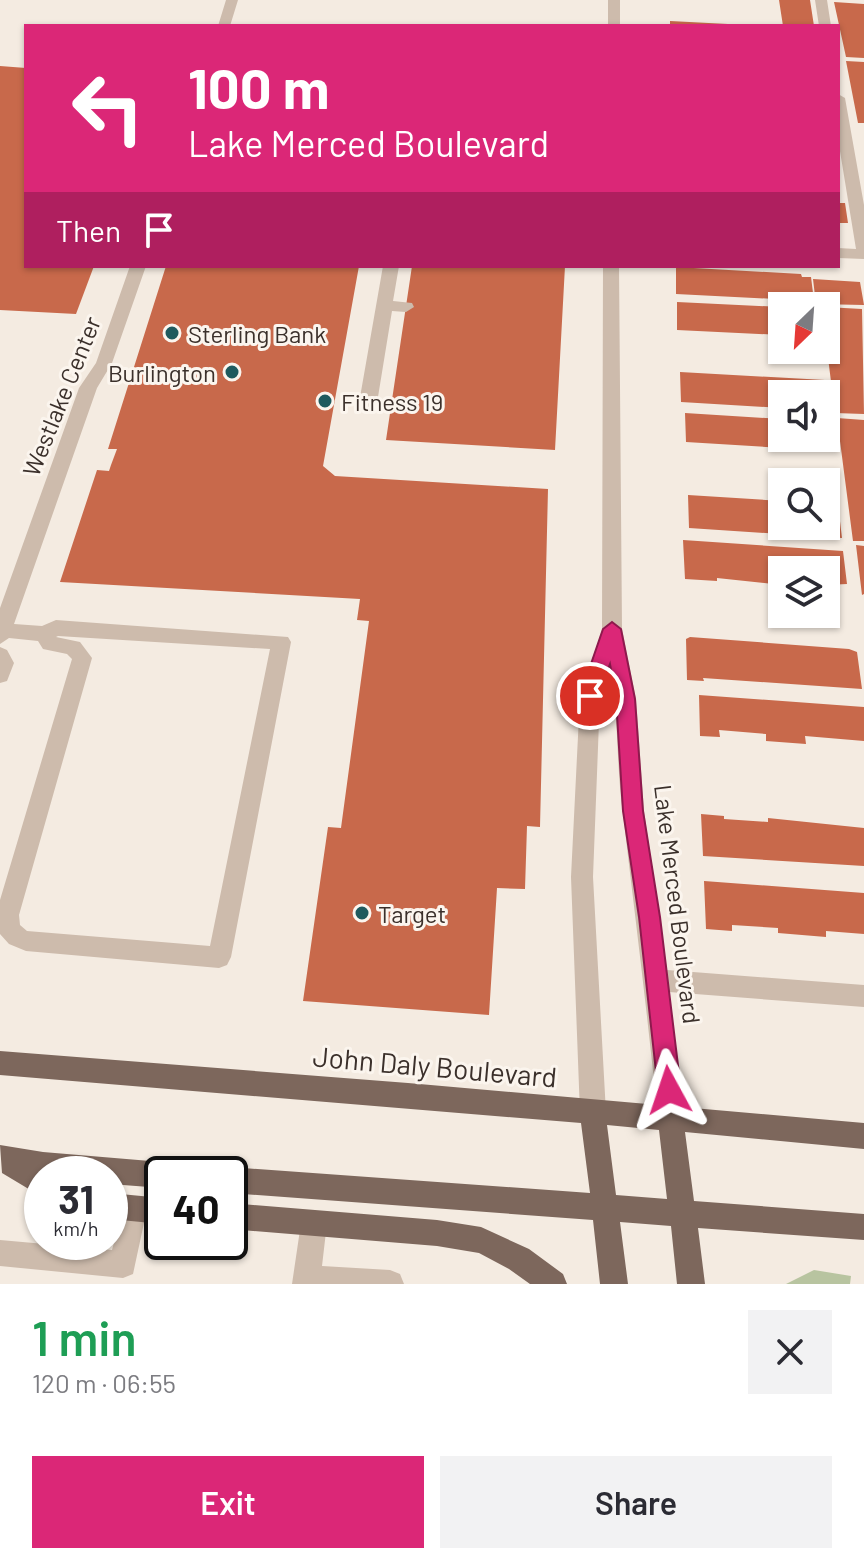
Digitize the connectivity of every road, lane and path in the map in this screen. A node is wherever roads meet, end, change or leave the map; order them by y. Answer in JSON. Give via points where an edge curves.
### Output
{"nodes":[{"id":1,"x":232,"y":0,"type":"edge"},
{"id":2,"x":614,"y":0,"type":"edge"},
{"id":3,"x":821,"y":0,"type":"edge"},
{"id":4,"x":225,"y":24,"type":"edge"},
{"id":5,"x":614,"y":24,"type":"edge"},
{"id":6,"x":825,"y":24,"type":"edge"},
{"id":7,"x":840,"y":110,"type":"edge"},
{"id":8,"x":864,"y":251,"type":"edge"},
{"id":9,"x":840,"y":253,"type":"edge"},
{"id":10,"x":137,"y":268,"type":"edge"},
{"id":11,"x":391,"y":268,"type":"edge"},
{"id":12,"x":611,"y":268,"type":"edge"},
{"id":13,"x":384,"y":305,"type":"junction"},
{"id":14,"x":406,"y":307,"type":"dead end"},
{"id":15,"x":368,"y":403,"type":"dead end"},
{"id":16,"x":612,"y":629,"type":"junction"},
{"id":17,"x":1,"y":633,"type":"edge"},
{"id":18,"x":44,"y":634,"type":"junction"},
{"id":19,"x":0,"y":655,"type":"edge"},
{"id":20,"x":0,"y":675,"type":"edge"},
{"id":21,"x":657,"y":980,"type":"junction"},
{"id":22,"x":864,"y":996,"type":"edge"},
{"id":23,"x":0,"y":1063,"type":"edge"},
{"id":24,"x":593,"y":1113,"type":"junction"},
{"id":25,"x":671,"y":1120,"type":"junction"},
{"id":26,"x":864,"y":1136,"type":"edge"},
{"id":27,"x":0,"y":1158,"type":"edge"},
{"id":28,"x":24,"y":1173,"type":"edge"},
{"id":29,"x":144,"y":1173,"type":"edge"},
{"id":30,"x":248,"y":1181,"type":"edge"},
{"id":31,"x":604,"y":1208,"type":"junction"},
{"id":32,"x":684,"y":1214,"type":"junction"},
{"id":33,"x":248,"y":1218,"type":"edge"},
{"id":34,"x":314,"y":1223,"type":"junction"},
{"id":35,"x":864,"y":1227,"type":"edge"},
{"id":36,"x":0,"y":1253,"type":"edge"},
{"id":37,"x":24,"y":1255,"type":"edge"},
{"id":38,"x":78,"y":1260,"type":"edge"},
{"id":39,"x":123,"y":1260,"type":"edge"},
{"id":40,"x":306,"y":1282,"type":"edge"},
{"id":41,"x":390,"y":1284,"type":"edge"},
{"id":42,"x":553,"y":1284,"type":"edge"},
{"id":43,"x":614,"y":1284,"type":"edge"},
{"id":44,"x":691,"y":1284,"type":"edge"}],
"edges":[{"from":1,"to":4,"type":"street"},
{"from":2,"to":5,"type":"street"},
{"from":3,"to":6,"type":"street"},
{"from":7,"to":8,"type":"street"},
{"from":8,"to":9,"type":"street"},
{"from":10,"to":17,"type":"street","name":"Westlake Center","via":[[104,363],[88,388]]},
{"from":11,"to":13,"type":"street"},
{"from":12,"to":16,"type":"street","name":"Lake Merced Boulevard"},
{"from":13,"to":14,"type":"street"},
{"from":13,"to":15,"type":"street"},
{"from":16,"to":21,"type":"street","name":"Lake Merced Boulevard","via":[[626,699],[633,811]]},
{"from":16,"to":24,"type":"street","name":"Lake Merced Boulevard","via":[[590,696],[585,798],[582,915]]},
{"from":17,"to":18,"type":"street"},
{"from":18,"to":18,"type":"street","via":[[50,644],[73,647],[82,658],[7,927],[26,941],[219,957],[281,642],[56,628]]},
{"from":19,"to":20,"type":"street"},
{"from":21,"to":22,"type":"street"},
{"from":21,"to":25,"type":"street","name":"Lake Merced Boulevard"},
{"from":23,"to":24,"type":"main road","name":"John Daly Boulevard"},
{"from":24,"to":25,"type":"main road","name":"John Daly Boulevard"},
{"from":24,"to":31,"type":"main road","name":"Lake Merced Boulevard"},
{"from":25,"to":26,"type":"main road","name":"John Daly Boulevard"},
{"from":25,"to":32,"type":"main road","name":"Lake Merced Boulevard"},
{"from":27,"to":28,"type":"main road"},
{"from":27,"to":29,"type":"main road"},
{"from":30,"to":31,"type":"main road"},
{"from":31,"to":32,"type":"main road"},
{"from":31,"to":43,"type":"main road","name":"Lake Merced Boulevard"},
{"from":32,"to":35,"type":"main road"},
{"from":32,"to":44,"type":"main road","name":"Lake Merced Boulevard"},
{"from":33,"to":34,"type":"main road"},
{"from":34,"to":40,"type":"street"},
{"from":34,"to":42,"type":"main road","via":[[481,1240]]},
{"from":36,"to":37,"type":"street"},
{"from":38,"to":39,"type":"street","via":[[123,1264]]},
{"from":40,"to":41,"type":"street"}]}
